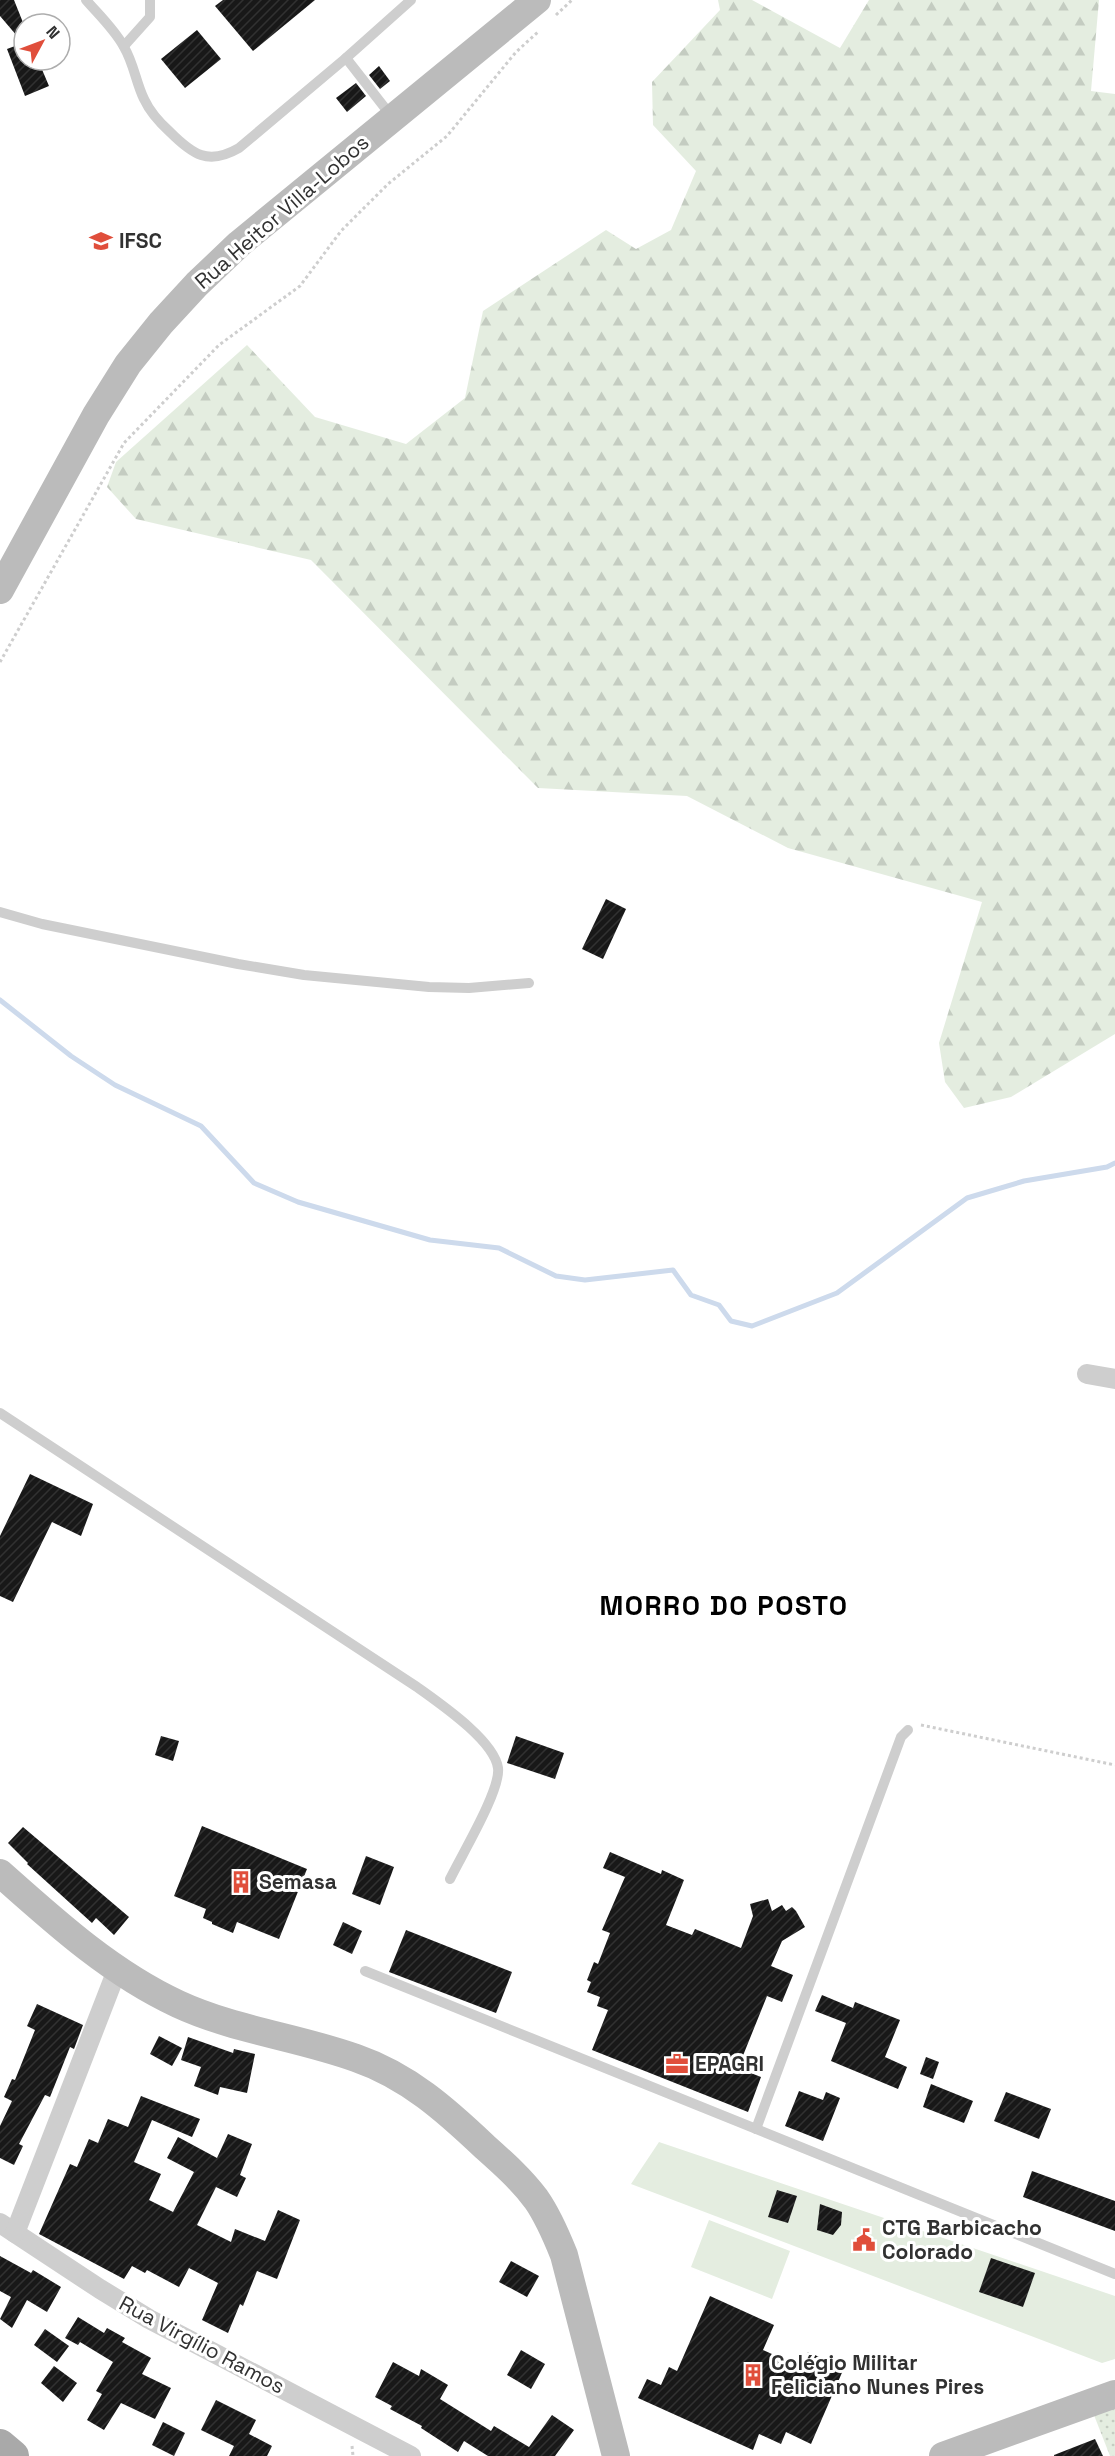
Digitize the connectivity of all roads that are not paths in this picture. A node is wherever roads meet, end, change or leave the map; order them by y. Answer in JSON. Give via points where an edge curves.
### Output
{"nodes":[{"id":1,"x":86,"y":0,"type":"edge"},
{"id":2,"x":150,"y":0,"type":"edge"},
{"id":3,"x":411,"y":0,"type":"edge"},
{"id":4,"x":543,"y":11,"type":"edge"},
{"id":5,"x":124,"y":46,"type":"junction"},
{"id":6,"x":346,"y":58,"type":"junction"},
{"id":7,"x":393,"y":117,"type":"junction"},
{"id":8,"x":0,"y":590,"type":"edge"},
{"id":9,"x":0,"y":912,"type":"edge"},
{"id":10,"x":529,"y":983,"type":"dead end"},
{"id":11,"x":1087,"y":1374,"type":"dead end"},
{"id":12,"x":1115,"y":1379,"type":"edge"},
{"id":13,"x":0,"y":1413,"type":"edge"},
{"id":14,"x":909,"y":1730,"type":"road end"},
{"id":15,"x":0,"y":1873,"type":"edge"},
{"id":16,"x":450,"y":1879,"type":"dead end"},
{"id":17,"x":117,"y":1970,"type":"junction"},
{"id":18,"x":365,"y":1971,"type":"dead end"},
{"id":19,"x":756,"y":2129,"type":"junction"},
{"id":20,"x":7,"y":2228,"type":"edge"},
{"id":21,"x":1115,"y":2274,"type":"edge"},
{"id":22,"x":1115,"y":2394,"type":"edge"},
{"id":23,"x":0,"y":2445,"type":"edge"},
{"id":24,"x":13,"y":2456,"type":"edge"},
{"id":25,"x":411,"y":2456,"type":"edge"},
{"id":26,"x":616,"y":2456,"type":"edge"},
{"id":27,"x":943,"y":2456,"type":"edge"}],
"edges":[{"from":1,"to":5,"type":"lane"},
{"from":2,"to":5,"type":"lane","via":[[150,17]]},
{"from":3,"to":6,"type":"lane"},
{"from":4,"to":7,"type":"street","name":"Rua Heitor Villa-Lobos"},
{"from":5,"to":6,"type":"lane","via":[[151,112],[188,150],[204,156],[222,156],[239,148]]},
{"from":6,"to":7,"type":"lane"},
{"from":7,"to":8,"type":"street","name":"Rua Heitor Villa-Lobos","via":[[239,244],[161,323],[128,364],[96,415]]},
{"from":9,"to":10,"type":"lane","via":[[42,924],[304,975],[429,987]]},
{"from":11,"to":12,"type":"street"},
{"from":13,"to":16,"type":"lane","via":[[465,1722],[489,1750],[498,1768],[493,1793]]},
{"from":14,"to":19,"type":"lane","via":[[901,1737]]},
{"from":15,"to":17,"type":"street"},
{"from":17,"to":20,"type":"street"},
{"from":17,"to":26,"type":"street","via":[[190,2009],[356,2057],[392,2073],[437,2103],[517,2177],[552,2225],[564,2255]]},
{"from":18,"to":19,"type":"lane"},
{"from":19,"to":21,"type":"lane"},
{"from":20,"to":25,"type":"street","name":"Rua Virgílio Ramos","via":[[149,2319]]},
{"from":22,"to":27,"type":"street"},
{"from":23,"to":24,"type":"main road"}]}
